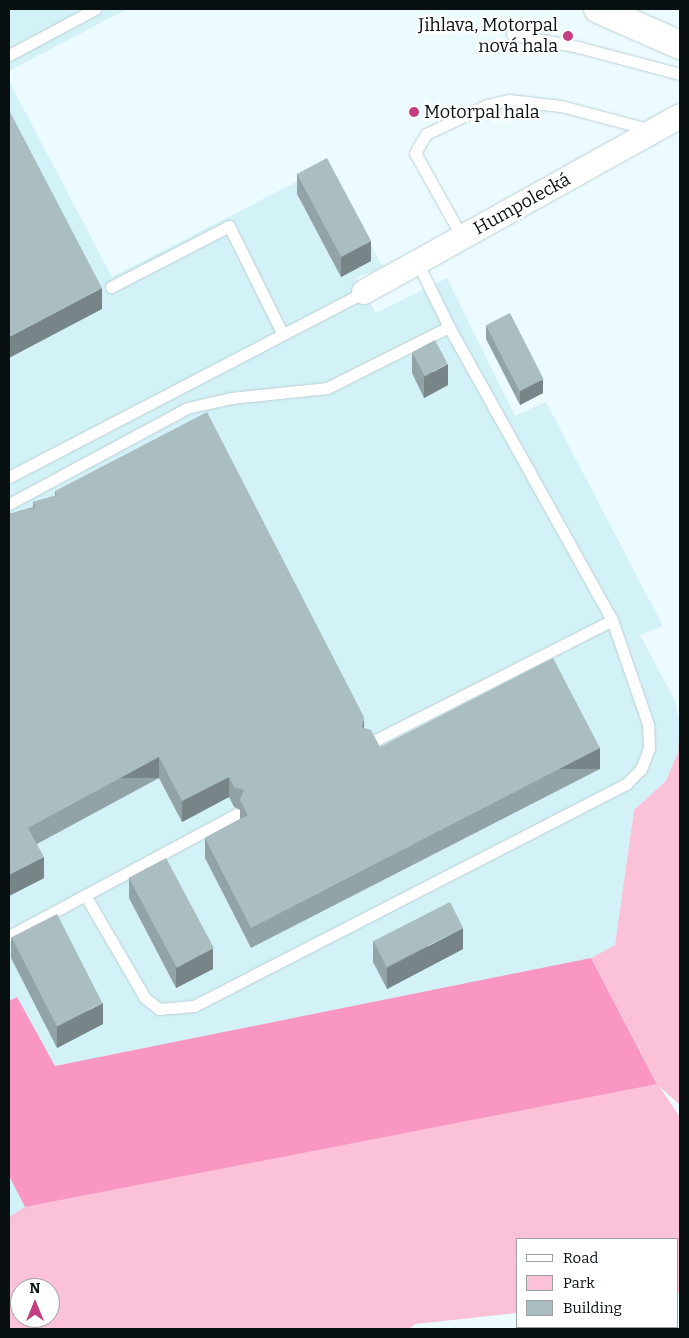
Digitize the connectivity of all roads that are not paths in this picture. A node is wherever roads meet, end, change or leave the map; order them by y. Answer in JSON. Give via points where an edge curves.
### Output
{"nodes":[{"id":1,"x":95,"y":9,"type":"edge"},
{"id":2,"x":598,"y":9,"type":"edge"},
{"id":3,"x":512,"y":34,"type":"dead end"},
{"id":4,"x":680,"y":45,"type":"edge"},
{"id":5,"x":9,"y":56,"type":"edge"},
{"id":6,"x":680,"y":74,"type":"edge"},
{"id":7,"x":680,"y":116,"type":"edge"},
{"id":8,"x":656,"y":131,"type":"junction"},
{"id":9,"x":462,"y":237,"type":"junction"},
{"id":10,"x":417,"y":262,"type":"junction"},
{"id":11,"x":111,"y":287,"type":"dead end"},
{"id":12,"x":364,"y":292,"type":"joint"},
{"id":13,"x":449,"y":327,"type":"junction"},
{"id":14,"x":282,"y":333,"type":"junction"},
{"id":15,"x":9,"y":477,"type":"edge"},
{"id":16,"x":9,"y":504,"type":"edge"},
{"id":17,"x":612,"y":620,"type":"junction"},
{"id":18,"x":368,"y":744,"type":"edge"},
{"id":19,"x":237,"y":814,"type":"dead end"},
{"id":20,"x":85,"y":895,"type":"junction"},
{"id":21,"x":9,"y":936,"type":"edge"}],
"edges":[{"from":1,"to":5,"type":"lane"},
{"from":2,"to":4,"type":"main road"},
{"from":3,"to":6,"type":"lane","via":[[578,47]]},
{"from":7,"to":8,"type":"street","name":"Humpolecká"},
{"from":8,"to":9,"type":"street","name":"Humpolecká"},
{"from":8,"to":9,"type":"lane","via":[[561,106],[509,100],[487,105],[426,134],[415,153]]},
{"from":9,"to":10,"type":"street","name":"Humpolecká"},
{"from":10,"to":12,"type":"street","name":"Humpolecká"},
{"from":10,"to":13,"type":"lane"},
{"from":11,"to":14,"type":"lane","via":[[229,226]]},
{"from":12,"to":14,"type":"lane"},
{"from":13,"to":16,"type":"lane","via":[[327,388],[231,398],[187,408]]},
{"from":13,"to":17,"type":"lane"},
{"from":14,"to":15,"type":"lane"},
{"from":17,"to":18,"type":"lane"},
{"from":17,"to":20,"type":"lane","via":[[648,724],[649,748],[641,769],[626,784],[194,1006],[159,1009],[145,998]]},
{"from":19,"to":20,"type":"lane"},
{"from":20,"to":21,"type":"lane"}]}
